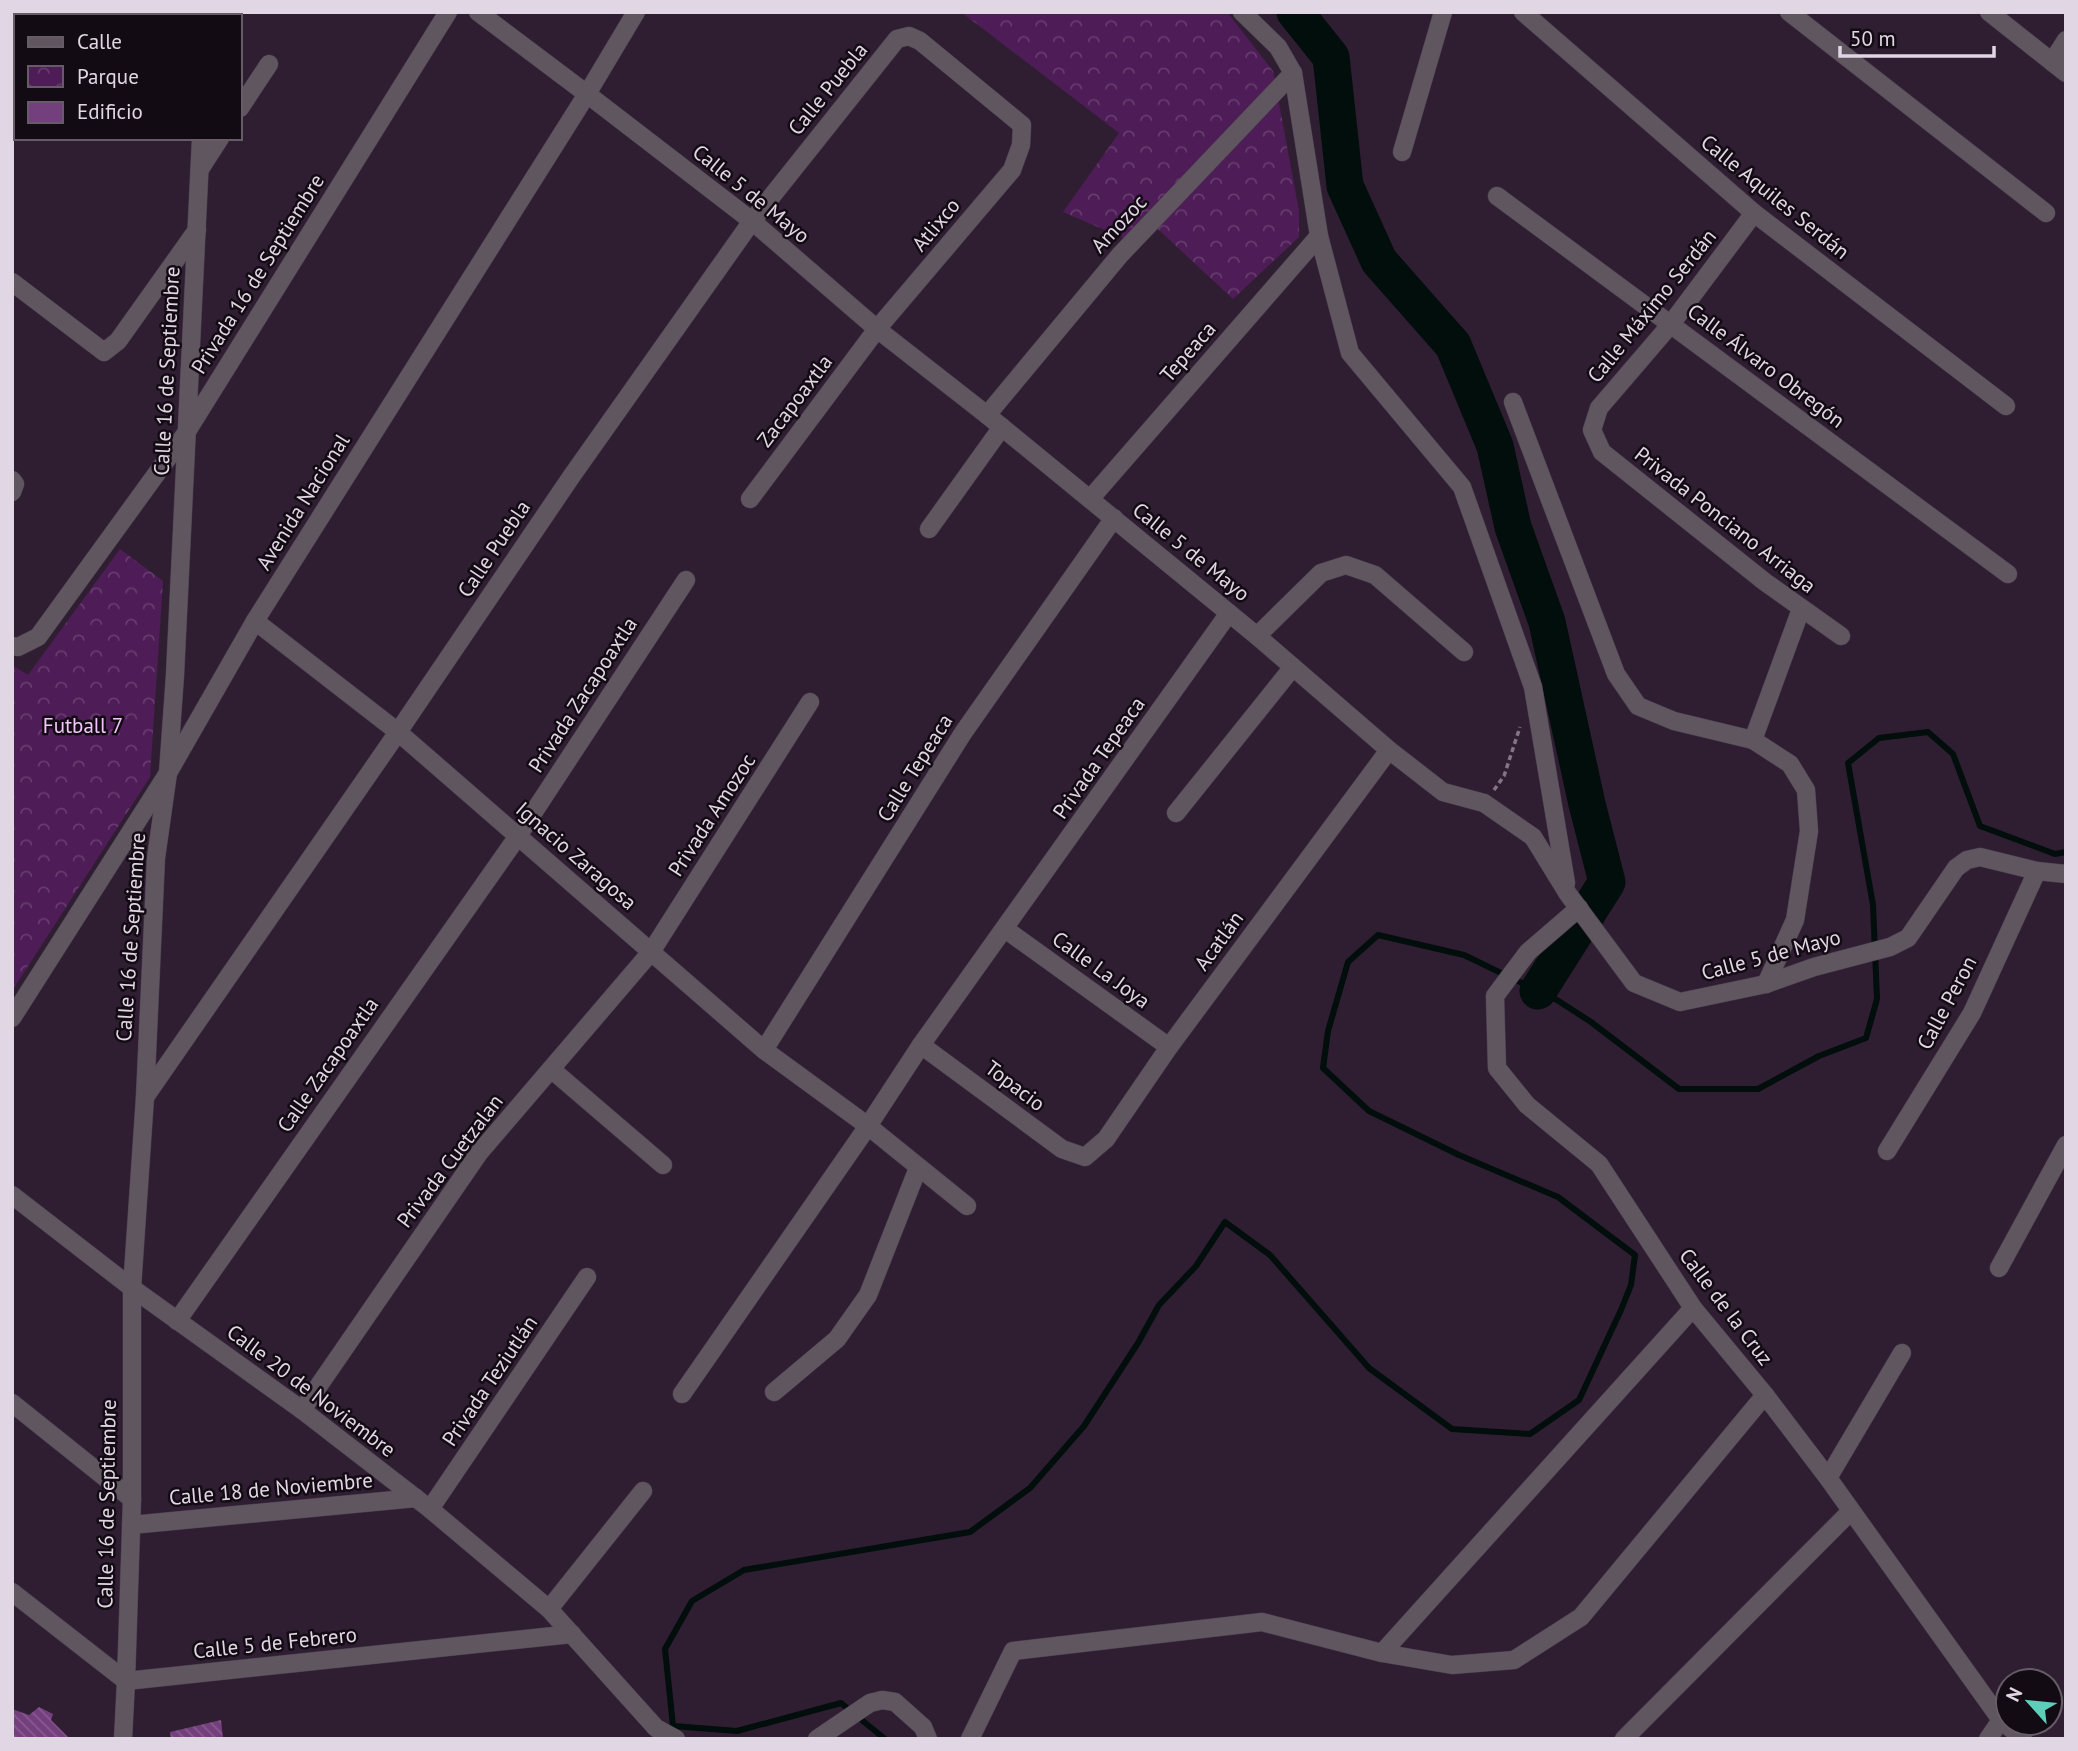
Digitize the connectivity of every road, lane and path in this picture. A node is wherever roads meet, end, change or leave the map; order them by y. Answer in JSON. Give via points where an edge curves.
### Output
{"nodes":[{"id":1,"x":448,"y":12,"type":"edge"},
{"id":2,"x":478,"y":12,"type":"edge"},
{"id":3,"x":636,"y":12,"type":"edge"},
{"id":4,"x":1242,"y":12,"type":"edge"},
{"id":5,"x":1443,"y":12,"type":"edge"},
{"id":6,"x":1523,"y":12,"type":"edge"},
{"id":7,"x":1789,"y":12,"type":"edge"},
{"id":8,"x":1989,"y":12,"type":"edge"},
{"id":9,"x":897,"y":39,"type":"joint"},
{"id":10,"x":2066,"y":40,"type":"edge"},
{"id":11,"x":269,"y":64,"type":"dead end"},
{"id":12,"x":2059,"y":67,"type":"edge"},
{"id":13,"x":1293,"y":73,"type":"junction"},
{"id":14,"x":587,"y":94,"type":"junction"},
{"id":15,"x":242,"y":105,"type":"edge"},
{"id":16,"x":201,"y":140,"type":"edge"},
{"id":17,"x":219,"y":140,"type":"edge"},
{"id":18,"x":1402,"y":152,"type":"dead end"},
{"id":19,"x":200,"y":169,"type":"junction"},
{"id":20,"x":1497,"y":196,"type":"dead end"},
{"id":21,"x":1754,"y":213,"type":"junction"},
{"id":22,"x":2046,"y":214,"type":"dead end"},
{"id":23,"x":752,"y":221,"type":"junction"},
{"id":24,"x":197,"y":230,"type":"junction"},
{"id":25,"x":1320,"y":236,"type":"junction"},
{"id":26,"x":12,"y":282,"type":"edge"},
{"id":27,"x":1671,"y":324,"type":"junction"},
{"id":28,"x":877,"y":329,"type":"junction"},
{"id":29,"x":1513,"y":402,"type":"dead end"},
{"id":30,"x":2006,"y":406,"type":"dead end"},
{"id":31,"x":987,"y":415,"type":"junction"},
{"id":32,"x":1002,"y":427,"type":"junction"},
{"id":33,"x":1592,"y":430,"type":"joint"},
{"id":34,"x":186,"y":433,"type":"junction"},
{"id":35,"x":12,"y":480,"type":"edge"},
{"id":36,"x":12,"y":492,"type":"edge"},
{"id":37,"x":750,"y":499,"type":"dead end"},
{"id":38,"x":1090,"y":499,"type":"junction"},
{"id":39,"x":1114,"y":518,"type":"junction"},
{"id":40,"x":929,"y":529,"type":"dead end"},
{"id":41,"x":2008,"y":574,"type":"dead end"},
{"id":42,"x":686,"y":580,"type":"dead end"},
{"id":43,"x":1801,"y":609,"type":"junction"},
{"id":44,"x":1228,"y":613,"type":"junction"},
{"id":45,"x":255,"y":621,"type":"junction"},
{"id":46,"x":1257,"y":636,"type":"junction"},
{"id":47,"x":1841,"y":636,"type":"dead end"},
{"id":48,"x":15,"y":646,"type":"edge"},
{"id":49,"x":1464,"y":652,"type":"dead end"},
{"id":50,"x":1293,"y":667,"type":"junction"},
{"id":51,"x":810,"y":702,"type":"dead end"},
{"id":52,"x":1521,"y":725,"type":"dead end"},
{"id":53,"x":398,"y":732,"type":"junction"},
{"id":54,"x":1753,"y":740,"type":"junction"},
{"id":55,"x":1389,"y":750,"type":"junction"},
{"id":56,"x":168,"y":773,"type":"junction"},
{"id":57,"x":1484,"y":803,"type":"junction"},
{"id":58,"x":1176,"y":813,"type":"dead end"},
{"id":59,"x":517,"y":836,"type":"junction"},
{"id":60,"x":2037,"y":871,"type":"junction"},
{"id":61,"x":2066,"y":874,"type":"edge"},
{"id":62,"x":1576,"y":904,"type":"junction"},
{"id":63,"x":1006,"y":929,"type":"junction"},
{"id":64,"x":651,"y":951,"type":"junction"},
{"id":65,"x":1766,"y":984,"type":"junction"},
{"id":66,"x":12,"y":1018,"type":"edge"},
{"id":67,"x":921,"y":1045,"type":"junction"},
{"id":68,"x":1169,"y":1047,"type":"junction"},
{"id":69,"x":764,"y":1050,"type":"junction"},
{"id":70,"x":551,"y":1069,"type":"junction"},
{"id":71,"x":145,"y":1097,"type":"junction"},
{"id":72,"x":868,"y":1126,"type":"junction"},
{"id":73,"x":1887,"y":1151,"type":"dead end"},
{"id":74,"x":1085,"y":1157,"type":"joint"},
{"id":75,"x":2063,"y":1157,"type":"edge"},
{"id":76,"x":663,"y":1165,"type":"dead end"},
{"id":77,"x":918,"y":1168,"type":"junction"},
{"id":78,"x":12,"y":1195,"type":"edge"},
{"id":79,"x":967,"y":1206,"type":"dead end"},
{"id":80,"x":1998,"y":1268,"type":"dead end"},
{"id":81,"x":587,"y":1277,"type":"dead end"},
{"id":82,"x":132,"y":1288,"type":"junction"},
{"id":83,"x":1693,"y":1308,"type":"junction"},
{"id":84,"x":177,"y":1321,"type":"junction"},
{"id":85,"x":1902,"y":1353,"type":"dead end"},
{"id":86,"x":774,"y":1392,"type":"dead end"},
{"id":87,"x":682,"y":1394,"type":"dead end"},
{"id":88,"x":1765,"y":1395,"type":"junction"},
{"id":89,"x":12,"y":1403,"type":"edge"},
{"id":90,"x":302,"y":1410,"type":"junction"},
{"id":91,"x":1828,"y":1478,"type":"junction"},
{"id":92,"x":643,"y":1491,"type":"dead end"},
{"id":93,"x":132,"y":1499,"type":"junction"},
{"id":94,"x":423,"y":1504,"type":"junction"},
{"id":95,"x":1851,"y":1511,"type":"junction"},
{"id":96,"x":131,"y":1525,"type":"junction"},
{"id":97,"x":12,"y":1592,"type":"edge"},
{"id":98,"x":549,"y":1609,"type":"junction"},
{"id":99,"x":572,"y":1634,"type":"junction"},
{"id":100,"x":1382,"y":1653,"type":"junction"},
{"id":101,"x":127,"y":1681,"type":"junction"},
{"id":102,"x":1994,"y":1710,"type":"edge"},
{"id":103,"x":123,"y":1739,"type":"edge"},
{"id":104,"x":676,"y":1739,"type":"edge"},
{"id":105,"x":817,"y":1739,"type":"edge"},
{"id":106,"x":928,"y":1739,"type":"edge"},
{"id":107,"x":970,"y":1739,"type":"edge"},
{"id":108,"x":1624,"y":1739,"type":"edge"}],
"edges":[{"from":1,"to":34,"type":"street","name":"Privada 16 de Septiembre"},
{"from":2,"to":14,"type":"street","name":"Calle 5 de Mayo"},
{"from":3,"to":14,"type":"street","name":"Avenida Nacional"},
{"from":4,"to":13,"type":"street","via":[[1278,47]]},
{"from":5,"to":18,"type":"street"},
{"from":6,"to":21,"type":"street","name":"Calle Aquiles Serdán"},
{"from":7,"to":22,"type":"street"},
{"from":8,"to":12,"type":"street"},
{"from":9,"to":23,"type":"street","name":"Calle Puebla"},
{"from":9,"to":28,"type":"street","name":"Atlixco","via":[[909,36],[920,41],[1022,125],[1021,145],[1012,170]]},
{"from":10,"to":12,"type":"street"},
{"from":11,"to":15,"type":"street"},
{"from":13,"to":25,"type":"street"},
{"from":13,"to":31,"type":"street","name":"Amozoc","via":[[1120,255]]},
{"from":14,"to":23,"type":"street","name":"Calle 5 de Mayo"},
{"from":14,"to":45,"type":"street","name":"Avenida Nacional"},
{"from":16,"to":19,"type":"street","name":"Calle 16 de Septiembre"},
{"from":17,"to":19,"type":"street"},
{"from":19,"to":24,"type":"street","name":"Calle 16 de Septiembre"},
{"from":20,"to":27,"type":"street","name":"Calle Álvaro Obregón"},
{"from":21,"to":27,"type":"street","name":"Calle Máximo Serdán"},
{"from":21,"to":30,"type":"street","name":"Calle Aquiles Serdán"},
{"from":23,"to":28,"type":"street","name":"Calle 5 de Mayo"},
{"from":23,"to":53,"type":"street","name":"Calle Puebla"},
{"from":24,"to":26,"type":"street","via":[[118,341],[104,352]]},
{"from":24,"to":34,"type":"street","name":"Calle 16 de Septiembre"},
{"from":25,"to":38,"type":"street","name":"Tepeaca"},
{"from":25,"to":62,"type":"street","via":[[1350,353],[1462,487],[1533,687]]},
{"from":27,"to":33,"type":"street","name":"Calle Máximo Serdán","via":[[1599,408]]},
{"from":27,"to":41,"type":"street","name":"Calle Álvaro Obregón"},
{"from":28,"to":31,"type":"street","name":"Calle 5 de Mayo"},
{"from":28,"to":37,"type":"street","name":"Zacapoaxtla"},
{"from":29,"to":54,"type":"street","via":[[1616,674],[1638,706],[1674,721]]},
{"from":31,"to":32,"type":"street","name":"Calle 5 de Mayo"},
{"from":32,"to":38,"type":"street","name":"Calle 5 de Mayo"},
{"from":32,"to":40,"type":"street"},
{"from":33,"to":43,"type":"street","name":"Privada Ponciano Arriaga","via":[[1602,452]]},
{"from":34,"to":48,"type":"street","name":"Privada 16 de Septiembre","via":[[38,637]]},
{"from":34,"to":56,"type":"street","name":"Calle 16 de Septiembre"},
{"from":35,"to":36,"type":"street"},
{"from":38,"to":39,"type":"street","name":"Calle 5 de Mayo"},
{"from":39,"to":44,"type":"street","name":"Calle 5 de Mayo"},
{"from":39,"to":69,"type":"street","name":"Calle Tepeaca","via":[[963,733]]},
{"from":42,"to":59,"type":"street","name":"Privada Zacapoaxtla"},
{"from":43,"to":47,"type":"street","name":"Privada Ponciano Arriaga"},
{"from":43,"to":54,"type":"street"},
{"from":44,"to":46,"type":"street","name":"Calle 5 de Mayo"},
{"from":44,"to":63,"type":"street","name":"Privada Tepeaca"},
{"from":45,"to":53,"type":"street","name":"Ignacio Zaragosa"},
{"from":45,"to":56,"type":"street","name":"Avenida Nacional"},
{"from":46,"to":49,"type":"street","via":[[1321,573],[1346,565],[1375,575]]},
{"from":46,"to":50,"type":"street","name":"Calle 5 de Mayo"},
{"from":50,"to":55,"type":"street","name":"Calle 5 de Mayo"},
{"from":50,"to":58,"type":"street"},
{"from":51,"to":64,"type":"street","name":"Privada Amozoc"},
{"from":52,"to":57,"type":"path","via":[[1504,776]]},
{"from":53,"to":59,"type":"street","name":"Ignacio Zaragosa"},
{"from":53,"to":71,"type":"street","name":"Calle Puebla"},
{"from":54,"to":65,"type":"street","via":[[1790,764],[1806,790],[1809,831],[1795,920]]},
{"from":55,"to":57,"type":"street","name":"Calle 5 de Mayo","via":[[1443,792]]},
{"from":55,"to":68,"type":"street","name":"Acatlán"},
{"from":56,"to":66,"type":"street","name":"Avenida Nacional"},
{"from":56,"to":71,"type":"street","name":"Calle 16 de Septiembre","via":[[156,858]]},
{"from":57,"to":62,"type":"street","name":"Calle 5 de Mayo","via":[[1534,837]]},
{"from":59,"to":64,"type":"street","name":"Ignacio Zaragosa"},
{"from":59,"to":84,"type":"street","name":"Calle Zacapoaxtla"},
{"from":60,"to":61,"type":"street"},
{"from":60,"to":65,"type":"street","name":"Calle 5 de Mayo","via":[[1980,857],[1967,860],[1956,868],[1908,938]]},
{"from":60,"to":73,"type":"street","name":"Calle Peron","via":[[1972,1013]]},
{"from":62,"to":65,"type":"street","name":"Calle 5 de Mayo","via":[[1634,983],[1680,1002]]},
{"from":62,"to":83,"type":"street","name":"Calle de la Cruz","via":[[1528,952],[1495,996],[1497,1068],[1527,1105],[1599,1164]]},
{"from":63,"to":67,"type":"street"},
{"from":63,"to":68,"type":"street","name":"Calle La Joya"},
{"from":64,"to":69,"type":"street","name":"Ignacio Zaragosa"},
{"from":64,"to":70,"type":"street","name":"Privada Cuetzalan"},
{"from":67,"to":72,"type":"street"},
{"from":67,"to":74,"type":"street","name":"Topacio","via":[[1062,1149]]},
{"from":68,"to":74,"type":"street","name":"Acatlán","via":[[1106,1139]]},
{"from":69,"to":72,"type":"street","name":"Ignacio Zaragosa"},
{"from":70,"to":76,"type":"street"},
{"from":70,"to":90,"type":"street","name":"Privada Cuetzalan","via":[[479,1153]]},
{"from":71,"to":82,"type":"street","name":"Calle 16 de Septiembre"},
{"from":72,"to":77,"type":"street","name":"Ignacio Zaragosa"},
{"from":72,"to":87,"type":"street"},
{"from":75,"to":80,"type":"street"},
{"from":77,"to":79,"type":"street","name":"Ignacio Zaragosa"},
{"from":77,"to":86,"type":"street","via":[[868,1295],[837,1339]]},
{"from":78,"to":82,"type":"street","name":"Calle 20 de Noviembre"},
{"from":81,"to":94,"type":"street","name":"Privada Teziutlán"},
{"from":82,"to":84,"type":"street","name":"Calle 20 de Noviembre"},
{"from":82,"to":93,"type":"street","name":"Calle 16 de Septiembre"},
{"from":83,"to":88,"type":"street","name":"Calle de la Cruz"},
{"from":83,"to":100,"type":"street"},
{"from":84,"to":90,"type":"street","name":"Calle 20 de Noviembre"},
{"from":85,"to":91,"type":"street"},
{"from":88,"to":91,"type":"street","name":"Calle de la Cruz"},
{"from":88,"to":100,"type":"street","via":[[1581,1617],[1514,1660],[1451,1665]]},
{"from":89,"to":93,"type":"street"},
{"from":90,"to":94,"type":"street","name":"Calle 20 de Noviembre"},
{"from":91,"to":95,"type":"street","name":"Calle de la Cruz"},
{"from":92,"to":98,"type":"street"},
{"from":93,"to":96,"type":"street","name":"Calle 16 de Septiembre"},
{"from":94,"to":96,"type":"street","name":"Calle 18 de Noviembre"},
{"from":94,"to":98,"type":"street","name":"Calle 20 de Noviembre"},
{"from":95,"to":102,"type":"street","name":"Calle de la Cruz"},
{"from":95,"to":108,"type":"street"},
{"from":96,"to":101,"type":"street","name":"Calle 16 de Septiembre"},
{"from":97,"to":101,"type":"street"},
{"from":98,"to":99,"type":"street","name":"Calle 20 de Noviembre"},
{"from":99,"to":101,"type":"street","name":"Calle 5 de Febrero"},
{"from":99,"to":104,"type":"street","name":"Calle 20 de Noviembre","via":[[656,1728]]},
{"from":100,"to":107,"type":"street","via":[[1262,1622],[1013,1651]]},
{"from":101,"to":103,"type":"street","name":"Calle 16 de Septiembre"},
{"from":105,"to":106,"type":"street","via":[[870,1703],[882,1700],[895,1702],[923,1727]]}]}
